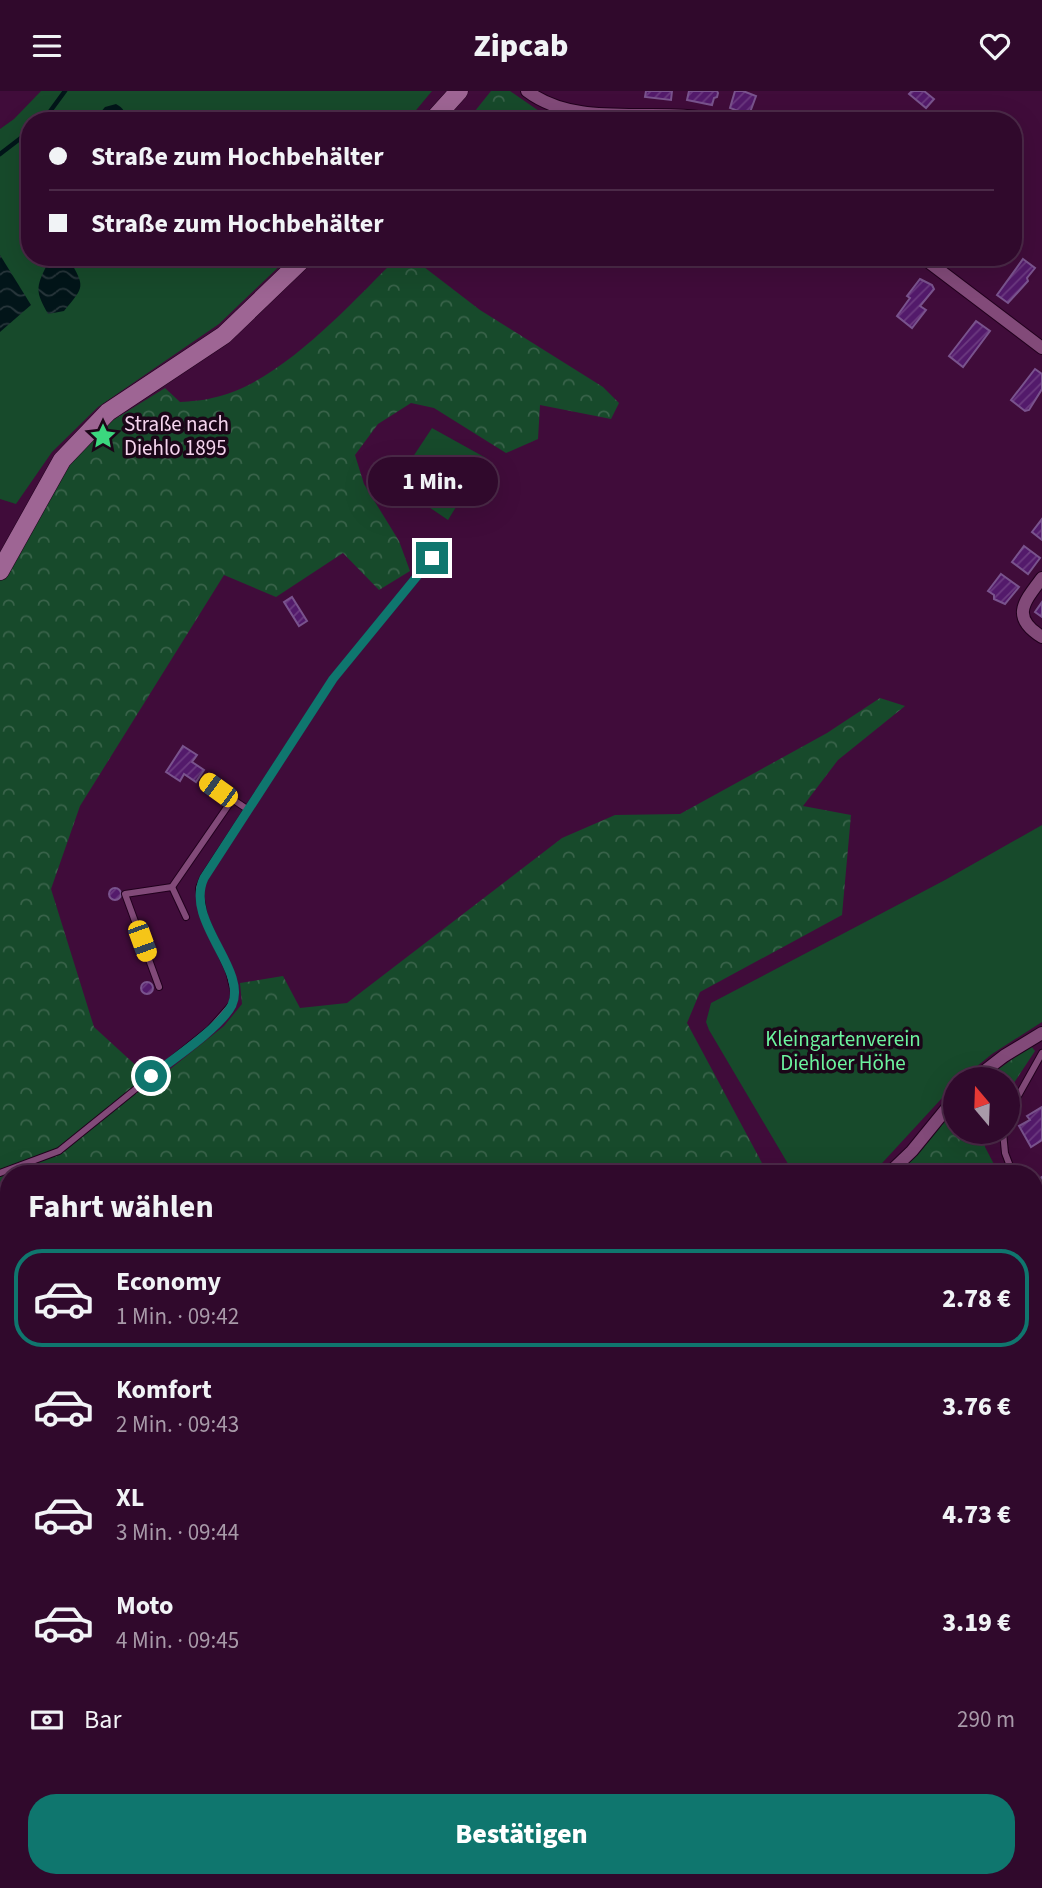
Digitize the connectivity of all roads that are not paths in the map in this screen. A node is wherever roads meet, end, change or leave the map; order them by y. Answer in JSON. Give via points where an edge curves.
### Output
{"nodes":[{"id":1,"x":459,"y":91,"type":"edge"},
{"id":2,"x":527,"y":91,"type":"edge"},
{"id":3,"x":440,"y":112,"type":"edge"},
{"id":4,"x":585,"y":112,"type":"edge"},
{"id":5,"x":296,"y":266,"type":"edge"},
{"id":6,"x":934,"y":266,"type":"edge"},
{"id":7,"x":1042,"y":348,"type":"edge"},
{"id":8,"x":432,"y":558,"type":"dead end"},
{"id":9,"x":0,"y":571,"type":"edge"},
{"id":10,"x":1042,"y":578,"type":"edge"},
{"id":11,"x":1042,"y":637,"type":"edge"},
{"id":12,"x":204,"y":780,"type":"dead end"},
{"id":13,"x":232,"y":800,"type":"junction"},
{"id":14,"x":247,"y":809,"type":"junction"},
{"id":15,"x":172,"y":887,"type":"junction"},
{"id":16,"x":186,"y":917,"type":"dead end"},
{"id":17,"x":159,"y":987,"type":"dead end"},
{"id":18,"x":1042,"y":1033,"type":"edge"},
{"id":19,"x":1042,"y":1053,"type":"edge"},
{"id":20,"x":990,"y":1067,"type":"edge"},
{"id":21,"x":1020,"y":1092,"type":"edge"},
{"id":22,"x":943,"y":1113,"type":"edge"},
{"id":23,"x":1004,"y":1145,"type":"edge"},
{"id":24,"x":21,"y":1165,"type":"edge"},
{"id":25,"x":897,"y":1165,"type":"edge"},
{"id":26,"x":1010,"y":1165,"type":"edge"}],
"edges":[{"from":1,"to":3,"type":"main road"},
{"from":2,"to":4,"type":"street","via":[[553,106]]},
{"from":5,"to":9,"type":"main road","via":[[224,335],[108,412],[71,450]]},
{"from":6,"to":7,"type":"street"},
{"from":8,"to":14,"type":"lane","via":[[333,679]]},
{"from":10,"to":11,"type":"street","via":[[1022,608],[1026,625]]},
{"from":12,"to":13,"type":"lane"},
{"from":13,"to":14,"type":"lane"},
{"from":13,"to":15,"type":"lane"},
{"from":14,"to":24,"type":"lane","via":[[199,888],[204,917],[233,983],[233,1003],[210,1029],[59,1151]]},
{"from":15,"to":16,"type":"lane"},
{"from":15,"to":17,"type":"lane","via":[[125,894]]},
{"from":18,"to":20,"type":"street"},
{"from":19,"to":21,"type":"lane"},
{"from":22,"to":25,"type":"street"},
{"from":23,"to":26,"type":"lane"}]}
